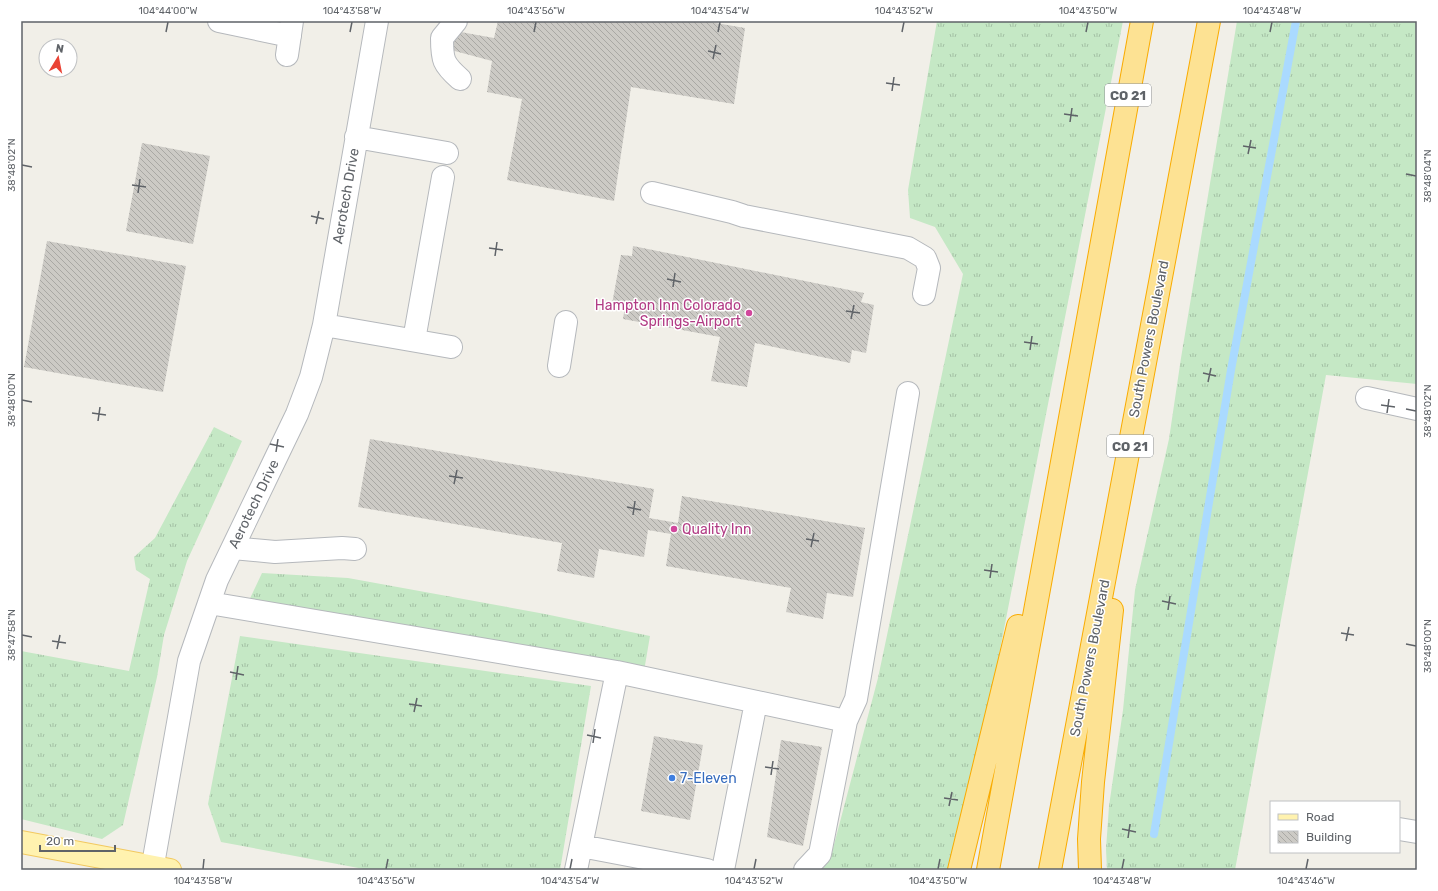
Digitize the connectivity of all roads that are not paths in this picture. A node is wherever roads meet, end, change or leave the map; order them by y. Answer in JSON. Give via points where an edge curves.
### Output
{"nodes":[{"id":1,"x":219,"y":21,"type":"edge"},
{"id":2,"x":377,"y":21,"type":"edge"},
{"id":3,"x":456,"y":21,"type":"edge"},
{"id":4,"x":1142,"y":21,"type":"edge"},
{"id":5,"x":1209,"y":21,"type":"edge"},
{"id":6,"x":290,"y":37,"type":"edge"},
{"id":7,"x":460,"y":79,"type":"dead end"},
{"id":8,"x":356,"y":137,"type":"junction"},
{"id":9,"x":447,"y":153,"type":"dead end"},
{"id":10,"x":1114,"y":169,"type":"junction"},
{"id":11,"x":443,"y":177,"type":"dead end"},
{"id":12,"x":652,"y":193,"type":"dead end"},
{"id":13,"x":924,"y":294,"type":"dead end"},
{"id":14,"x":566,"y":322,"type":"dead end"},
{"id":15,"x":324,"y":324,"type":"junction"},
{"id":16,"x":414,"y":340,"type":"junction"},
{"id":17,"x":451,"y":347,"type":"dead end"},
{"id":18,"x":559,"y":366,"type":"dead end"},
{"id":19,"x":908,"y":393,"type":"dead end"},
{"id":20,"x":1367,"y":398,"type":"dead end"},
{"id":21,"x":1417,"y":409,"type":"edge"},
{"id":22,"x":1135,"y":417,"type":"junction"},
{"id":23,"x":233,"y":548,"type":"junction"},
{"id":24,"x":355,"y":549,"type":"dead end"},
{"id":25,"x":209,"y":603,"type":"junction"},
{"id":26,"x":617,"y":672,"type":"junction"},
{"id":27,"x":756,"y":702,"type":"junction"},
{"id":28,"x":846,"y":721,"type":"junction"},
{"id":29,"x":1400,"y":829,"type":"edge"},
{"id":30,"x":1417,"y":832,"type":"edge"},
{"id":31,"x":21,"y":842,"type":"edge"},
{"id":32,"x":581,"y":846,"type":"junction"},
{"id":33,"x":158,"y":869,"type":"edge"},
{"id":34,"x":576,"y":870,"type":"edge"},
{"id":35,"x":707,"y":870,"type":"edge"},
{"id":36,"x":724,"y":870,"type":"edge"},
{"id":37,"x":805,"y":870,"type":"edge"},
{"id":38,"x":959,"y":870,"type":"edge"},
{"id":39,"x":988,"y":870,"type":"edge"},
{"id":40,"x":1050,"y":870,"type":"edge"},
{"id":41,"x":1090,"y":870,"type":"edge"}],
"edges":[{"from":1,"to":6,"type":"street"},
{"from":2,"to":8,"type":"street","name":"Aerotech Drive"},
{"from":3,"to":7,"type":"street","via":[[442,38],[442,57],[448,69]]},
{"from":4,"to":10,"type":"highway","number":"CO 21"},
{"from":5,"to":22,"type":"highway","name":"South Powers Boulevard","number":"CO 21"},
{"from":8,"to":9,"type":"street"},
{"from":8,"to":15,"type":"street","name":"Aerotech Drive"},
{"from":10,"to":38,"type":"highway","via":[[1012,652]]},
{"from":10,"to":39,"type":"highway","number":"CO 21"},
{"from":11,"to":16,"type":"street"},
{"from":12,"to":13,"type":"street","via":[[744,216],[908,248],[925,258],[928,268]]},
{"from":14,"to":18,"type":"street"},
{"from":15,"to":16,"type":"street"},
{"from":15,"to":23,"type":"street","name":"Aerotech Drive","via":[[311,377],[297,414]]},
{"from":16,"to":17,"type":"street"},
{"from":19,"to":28,"type":"street","via":[[856,699]]},
{"from":20,"to":21,"type":"street"},
{"from":22,"to":40,"type":"highway","name":"South Powers Boulevard","number":"CO 21"},
{"from":22,"to":41,"type":"highway","via":[[1093,782],[1089,839]]},
{"from":23,"to":24,"type":"street","via":[[275,552]]},
{"from":23,"to":25,"type":"street","name":"Aerotech Drive"},
{"from":25,"to":26,"type":"street"},
{"from":25,"to":33,"type":"street","name":"Aerotech Drive","via":[[190,661]]},
{"from":26,"to":27,"type":"street"},
{"from":26,"to":32,"type":"street"},
{"from":27,"to":28,"type":"street"},
{"from":27,"to":36,"type":"street"},
{"from":28,"to":37,"type":"street","via":[[820,854]]},
{"from":29,"to":30,"type":"street"},
{"from":31,"to":33,"type":"main road"},
{"from":32,"to":34,"type":"street"},
{"from":32,"to":35,"type":"street"}]}
